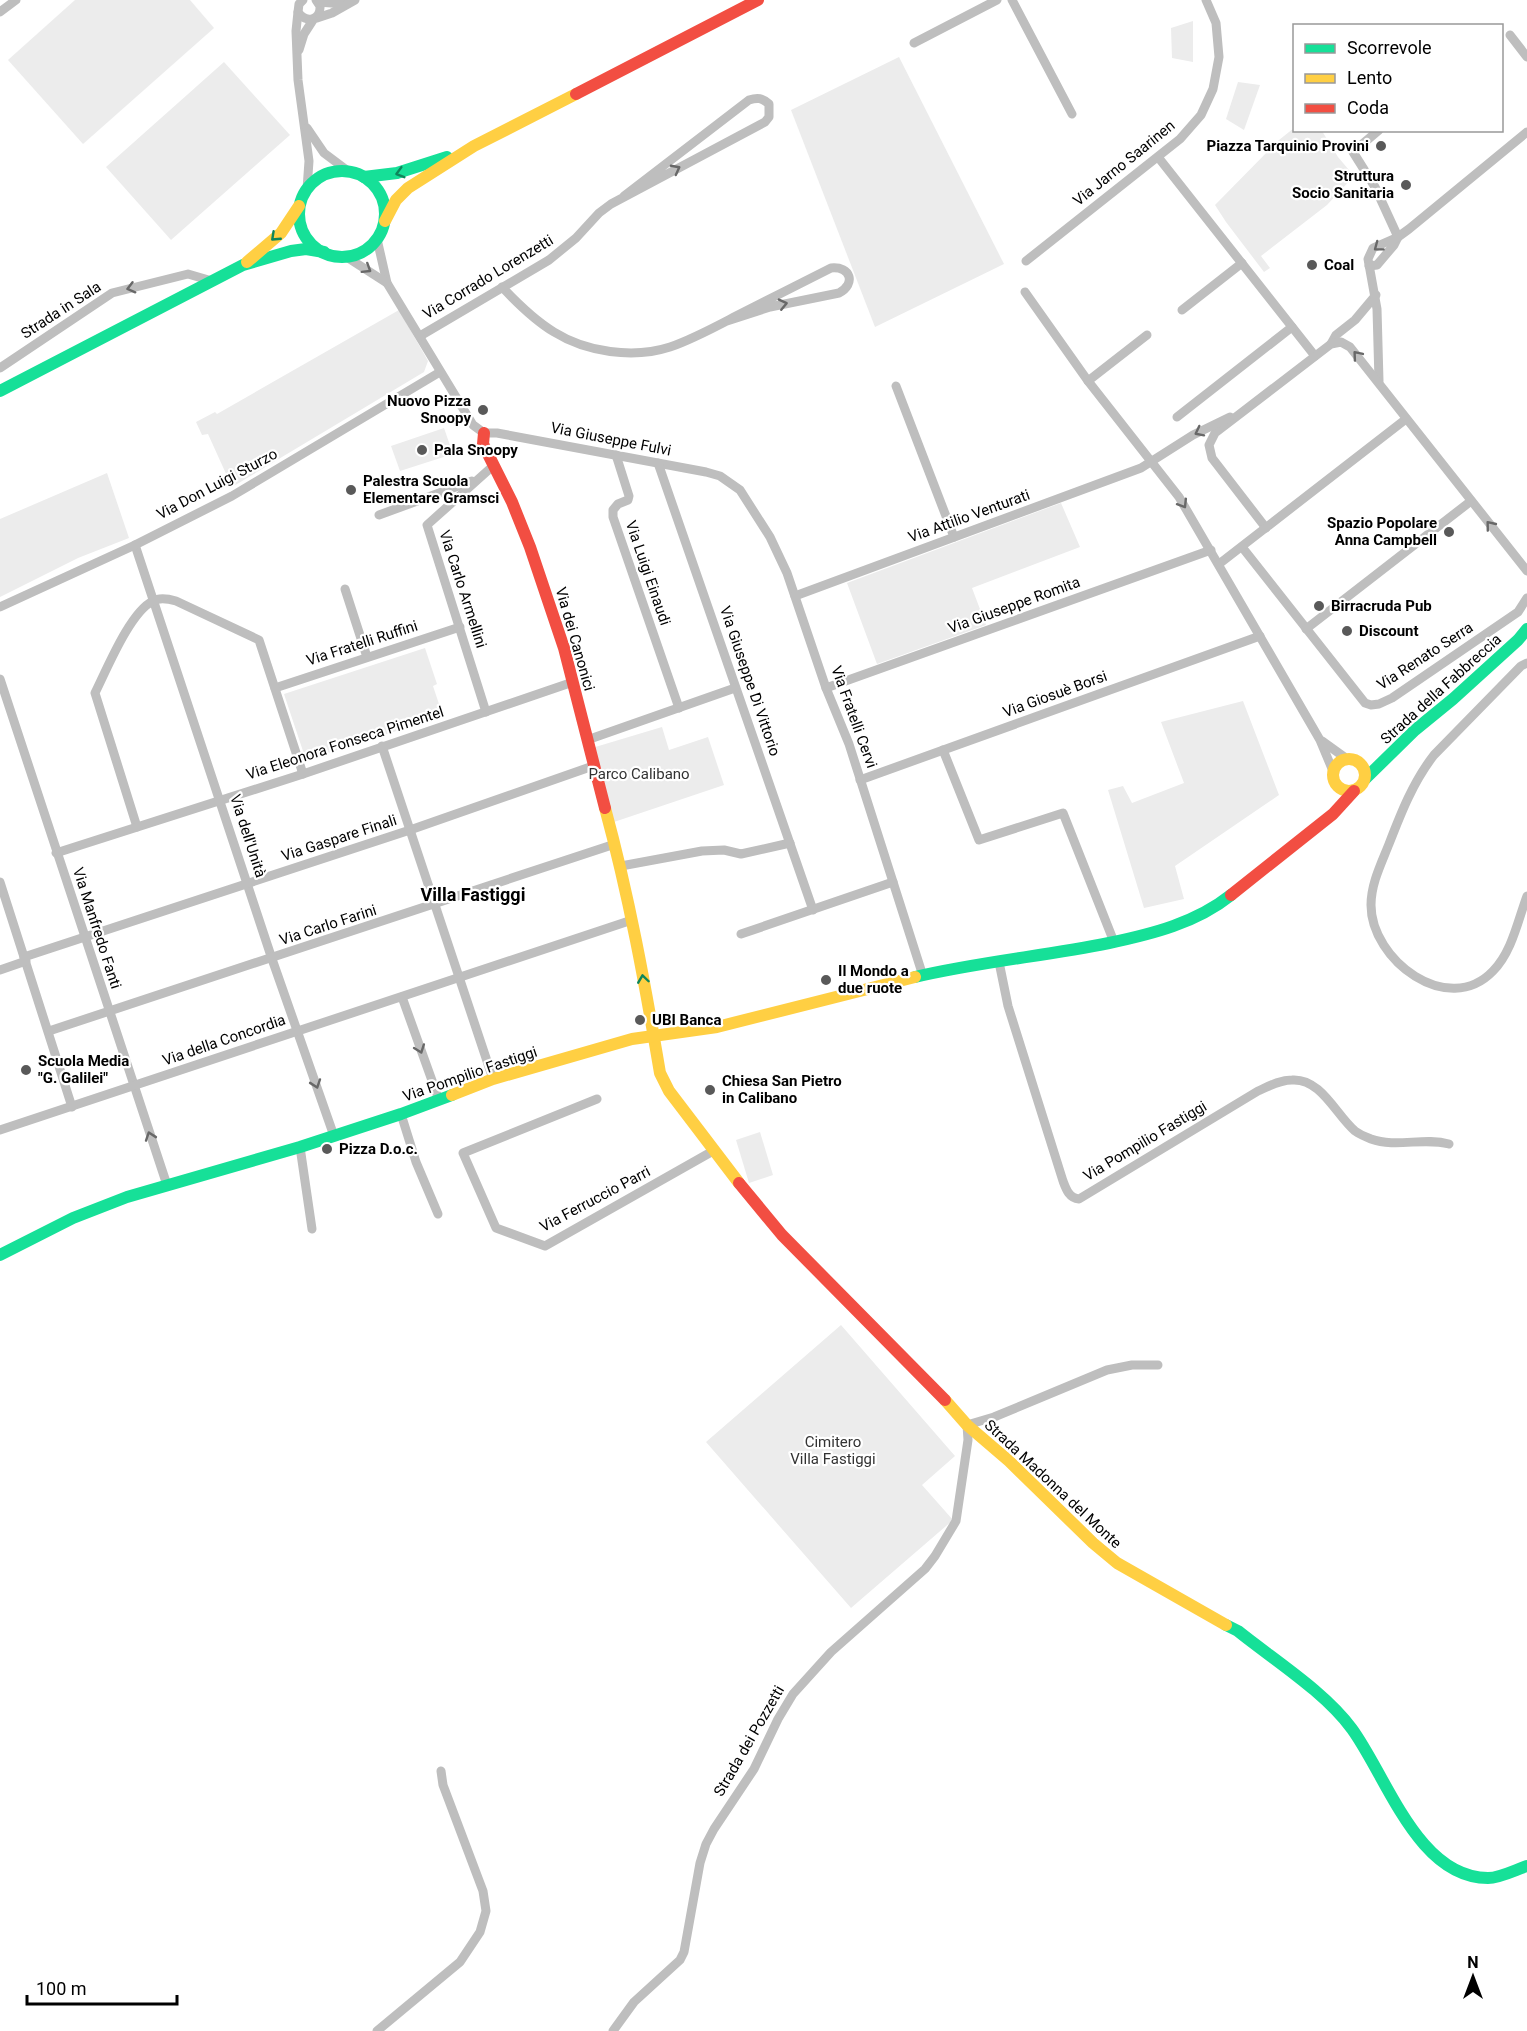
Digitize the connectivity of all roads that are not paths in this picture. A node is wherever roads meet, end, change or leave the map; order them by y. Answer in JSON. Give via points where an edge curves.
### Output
{"nodes":[{"id":1,"x":16,"y":0,"type":"edge"},
{"id":2,"x":758,"y":0,"type":"edge"},
{"id":3,"x":997,"y":0,"type":"edge"},
{"id":4,"x":1012,"y":0,"type":"edge"},
{"id":5,"x":1206,"y":0,"type":"edge"},
{"id":6,"x":317,"y":1,"type":"edge"},
{"id":7,"x":351,"y":2,"type":"edge"},
{"id":8,"x":300,"y":4,"type":"edge"},
{"id":9,"x":0,"y":12,"type":"edge"},
{"id":10,"x":315,"y":19,"type":"junction"},
{"id":11,"x":1510,"y":35,"type":"dead end"},
{"id":12,"x":914,"y":44,"type":"dead end"},
{"id":13,"x":297,"y":55,"type":"junction"},
{"id":14,"x":1527,"y":57,"type":"edge"},
{"id":15,"x":1072,"y":114,"type":"dead end"},
{"id":16,"x":304,"y":125,"type":"junction"},
{"id":17,"x":1377,"y":132,"type":"edge"},
{"id":18,"x":1527,"y":132,"type":"edge"},
{"id":19,"x":474,"y":146,"type":"junction"},
{"id":20,"x":1158,"y":157,"type":"junction"},
{"id":21,"x":348,"y":171,"type":"junction"},
{"id":22,"x":364,"y":177,"type":"junction"},
{"id":23,"x":307,"y":189,"type":"junction"},
{"id":24,"x":624,"y":196,"type":"junction"},
{"id":25,"x":300,"y":204,"type":"junction"},
{"id":26,"x":385,"y":221,"type":"junction"},
{"id":27,"x":1398,"y":237,"type":"junction"},
{"id":28,"x":377,"y":239,"type":"junction"},
{"id":29,"x":324,"y":252,"type":"junction"},
{"id":30,"x":345,"y":256,"type":"junction"},
{"id":31,"x":1026,"y":261,"type":"dead end"},
{"id":32,"x":1242,"y":263,"type":"junction"},
{"id":33,"x":243,"y":265,"type":"junction"},
{"id":34,"x":1369,"y":266,"type":"junction"},
{"id":35,"x":212,"y":281,"type":"junction"},
{"id":36,"x":387,"y":283,"type":"junction"},
{"id":37,"x":502,"y":287,"type":"junction"},
{"id":38,"x":1025,"y":292,"type":"dead end"},
{"id":39,"x":1376,"y":295,"type":"junction"},
{"id":40,"x":1182,"y":310,"type":"dead end"},
{"id":41,"x":727,"y":321,"type":"junction"},
{"id":42,"x":1292,"y":327,"type":"junction"},
{"id":43,"x":1147,"y":335,"type":"dead end"},
{"id":44,"x":420,"y":336,"type":"junction"},
{"id":45,"x":1330,"y":344,"type":"junction"},
{"id":46,"x":1315,"y":356,"type":"junction"},
{"id":47,"x":0,"y":368,"type":"edge"},
{"id":48,"x":441,"y":372,"type":"junction"},
{"id":49,"x":1088,"y":381,"type":"junction"},
{"id":50,"x":1379,"y":381,"type":"junction"},
{"id":51,"x":896,"y":386,"type":"dead end"},
{"id":52,"x":0,"y":391,"type":"edge"},
{"id":53,"x":1249,"y":407,"type":"junction"},
{"id":54,"x":1177,"y":417,"type":"dead end"},
{"id":55,"x":1406,"y":419,"type":"junction"},
{"id":56,"x":484,"y":434,"type":"junction"},
{"id":57,"x":616,"y":455,"type":"junction"},
{"id":58,"x":1152,"y":461,"type":"junction"},
{"id":59,"x":658,"y":463,"type":"junction"},
{"id":60,"x":493,"y":466,"type":"junction"},
{"id":61,"x":477,"y":479,"type":"junction"},
{"id":62,"x":731,"y":482,"type":"joint"},
{"id":63,"x":1471,"y":501,"type":"junction"},
{"id":64,"x":380,"y":515,"type":"dead end"},
{"id":65,"x":1266,"y":528,"type":"junction"},
{"id":66,"x":954,"y":537,"type":"junction"},
{"id":67,"x":135,"y":545,"type":"junction"},
{"id":68,"x":1242,"y":547,"type":"junction"},
{"id":69,"x":1211,"y":550,"type":"junction"},
{"id":70,"x":1219,"y":564,"type":"junction"},
{"id":71,"x":1527,"y":570,"type":"edge"},
{"id":72,"x":345,"y":589,"type":"dead end"},
{"id":73,"x":795,"y":596,"type":"junction"},
{"id":74,"x":1527,"y":598,"type":"edge"},
{"id":75,"x":154,"y":600,"type":"junction"},
{"id":76,"x":0,"y":607,"type":"edge"},
{"id":77,"x":460,"y":627,"type":"junction"},
{"id":78,"x":1306,"y":629,"type":"junction"},
{"id":79,"x":1527,"y":629,"type":"edge"},
{"id":80,"x":1260,"y":636,"type":"junction"},
{"id":81,"x":1523,"y":638,"type":"edge"},
{"id":82,"x":368,"y":657,"type":"junction"},
{"id":83,"x":1527,"y":663,"type":"edge"},
{"id":84,"x":0,"y":679,"type":"edge"},
{"id":85,"x":573,"y":682,"type":"junction"},
{"id":86,"x":274,"y":688,"type":"junction"},
{"id":87,"x":735,"y":688,"type":"junction"},
{"id":88,"x":826,"y":688,"type":"junction"},
{"id":89,"x":679,"y":708,"type":"junction"},
{"id":90,"x":486,"y":712,"type":"junction"},
{"id":91,"x":587,"y":740,"type":"junction"},
{"id":92,"x":1320,"y":740,"type":"junction"},
{"id":93,"x":382,"y":746,"type":"junction"},
{"id":94,"x":943,"y":750,"type":"junction"},
{"id":95,"x":1347,"y":759,"type":"junction"},
{"id":96,"x":1384,"y":760,"type":"junction"},
{"id":97,"x":1362,"y":765,"type":"junction"},
{"id":98,"x":593,"y":766,"type":"junction"},
{"id":99,"x":1334,"y":771,"type":"junction"},
{"id":100,"x":303,"y":774,"type":"junction"},
{"id":101,"x":1365,"y":778,"type":"junction"},
{"id":102,"x":860,"y":780,"type":"junction"},
{"id":103,"x":1336,"y":784,"type":"junction"},
{"id":104,"x":1354,"y":790,"type":"junction"},
{"id":105,"x":221,"y":799,"type":"junction"},
{"id":106,"x":1333,"y":814,"type":"junction"},
{"id":107,"x":137,"y":827,"type":"junction"},
{"id":108,"x":410,"y":830,"type":"junction"},
{"id":109,"x":790,"y":843,"type":"junction"},
{"id":110,"x":615,"y":844,"type":"junction"},
{"id":111,"x":56,"y":853,"type":"junction"},
{"id":112,"x":621,"y":866,"type":"junction"},
{"id":113,"x":0,"y":882,"type":"edge"},
{"id":114,"x":893,"y":882,"type":"junction"},
{"id":115,"x":247,"y":884,"type":"junction"},
{"id":116,"x":1527,"y":896,"type":"edge"},
{"id":117,"x":435,"y":905,"type":"junction"},
{"id":118,"x":813,"y":910,"type":"junction"},
{"id":119,"x":632,"y":920,"type":"junction"},
{"id":120,"x":741,"y":934,"type":"dead end"},
{"id":121,"x":84,"y":937,"type":"junction"},
{"id":122,"x":1114,"y":942,"type":"junction"},
{"id":123,"x":272,"y":958,"type":"junction"},
{"id":124,"x":25,"y":959,"type":"junction"},
{"id":125,"x":999,"y":962,"type":"junction"},
{"id":126,"x":0,"y":970,"type":"edge"},
{"id":127,"x":923,"y":976,"type":"junction"},
{"id":128,"x":459,"y":978,"type":"junction"},
{"id":129,"x":402,"y":997,"type":"junction"},
{"id":130,"x":108,"y":1011,"type":"junction"},
{"id":131,"x":49,"y":1031,"type":"junction"},
{"id":132,"x":297,"y":1031,"type":"junction"},
{"id":133,"x":654,"y":1036,"type":"junction"},
{"id":134,"x":493,"y":1079,"type":"junction"},
{"id":135,"x":134,"y":1086,"type":"junction"},
{"id":136,"x":597,"y":1099,"type":"dead end"},
{"id":137,"x":439,"y":1101,"type":"junction"},
{"id":138,"x":72,"y":1107,"type":"junction"},
{"id":139,"x":401,"y":1114,"type":"junction"},
{"id":140,"x":0,"y":1130,"type":"edge"},
{"id":141,"x":334,"y":1136,"type":"junction"},
{"id":142,"x":1449,"y":1144,"type":"dead end"},
{"id":143,"x":300,"y":1147,"type":"junction"},
{"id":144,"x":713,"y":1151,"type":"junction"},
{"id":145,"x":167,"y":1185,"type":"junction"},
{"id":146,"x":438,"y":1214,"type":"dead end"},
{"id":147,"x":312,"y":1229,"type":"dead end"},
{"id":148,"x":0,"y":1255,"type":"edge"},
{"id":149,"x":1158,"y":1365,"type":"dead end"},
{"id":150,"x":967,"y":1425,"type":"junction"},
{"id":151,"x":441,"y":1771,"type":"dead end"},
{"id":152,"x":1527,"y":1866,"type":"edge"},
{"id":153,"x":377,"y":2031,"type":"edge"},
{"id":154,"x":614,"y":2031,"type":"edge"}],
"edges":[{"from":1,"to":9,"type":"street"},
{"from":2,"to":19,"type":"street"},
{"from":3,"to":12,"type":"street"},
{"from":4,"to":15,"type":"street"},
{"from":5,"to":20,"type":"street","name":"Via Jarno Saarinen","via":[[1216,23],[1219,57],[1213,89],[1201,115]]},
{"from":6,"to":7,"type":"street"},
{"from":6,"to":10,"type":"street","via":[[321,10]]},
{"from":7,"to":10,"type":"street"},
{"from":8,"to":10,"type":"street","via":[[304,19]]},
{"from":8,"to":13,"type":"street"},
{"from":10,"to":13,"type":"street","via":[[304,34]]},
{"from":11,"to":14,"type":"street"},
{"from":13,"to":16,"type":"street"},
{"from":16,"to":21,"type":"street","via":[[324,153]]},
{"from":16,"to":23,"type":"street","via":[[309,161]]},
{"from":17,"to":27,"type":"street","via":[[1353,152],[1375,187]]},
{"from":18,"to":27,"type":"street"},
{"from":19,"to":22,"type":"street","one_way":true,"via":[[401,174]]},
{"from":19,"to":26,"type":"street","via":[[408,188]]},
{"from":20,"to":31,"type":"street","name":"Via Jarno Saarinen"},
{"from":20,"to":32,"type":"street"},
{"from":21,"to":22,"type":"street"},
{"from":21,"to":23,"type":"street","via":[[325,174]]},
{"from":22,"to":26,"type":"street","via":[[381,195]]},
{"from":23,"to":25,"type":"street"},
{"from":24,"to":24,"type":"street","name":"Via Corrado Lorenzetti","one_way":true,"via":[[765,122],[769,104],[764,99],[749,99]]},
{"from":24,"to":37,"type":"street","name":"Via Corrado Lorenzetti","via":[[599,213],[564,249]]},
{"from":25,"to":29,"type":"street","via":[[303,232]]},
{"from":25,"to":33,"type":"street","one_way":true,"via":[[280,233]]},
{"from":26,"to":28,"type":"street"},
{"from":27,"to":34,"type":"street","via":[[1377,265]]},
{"from":27,"to":34,"type":"street","one_way":true,"via":[[1372,248]]},
{"from":28,"to":30,"type":"street","via":[[357,254]]},
{"from":28,"to":36,"type":"street","name":"Via dei Canonici"},
{"from":29,"to":30,"type":"street"},
{"from":29,"to":33,"type":"street","via":[[291,251]]},
{"from":30,"to":36,"type":"street","name":"Via dei Canonici","one_way":true},
{"from":32,"to":40,"type":"street"},
{"from":32,"to":42,"type":"street"},
{"from":33,"to":35,"type":"street"},
{"from":34,"to":39,"type":"street"},
{"from":35,"to":47,"type":"street","name":"Strada in Sala","one_way":true,"via":[[188,274],[112,293]]},
{"from":35,"to":52,"type":"street"},
{"from":36,"to":44,"type":"street","name":"Via dei Canonici"},
{"from":37,"to":41,"type":"street","via":[[555,333],[603,350],[626,353],[668,348]]},
{"from":37,"to":44,"type":"street","name":"Via Corrado Lorenzetti"},
{"from":38,"to":49,"type":"street"},
{"from":39,"to":45,"type":"street"},
{"from":39,"to":50,"type":"street"},
{"from":41,"to":41,"type":"street","one_way":true,"via":[[770,307],[839,293],[846,290],[849,277],[839,267],[831,268]]},
{"from":42,"to":46,"type":"street"},
{"from":42,"to":54,"type":"street"},
{"from":43,"to":49,"type":"street"},
{"from":44,"to":48,"type":"street","name":"Via dei Canonici"},
{"from":45,"to":46,"type":"street"},
{"from":50,"to":45,"type":"street","one_way":true,"via":[[1350,347],[1341,342]]},
{"from":46,"to":53,"type":"street"},
{"from":48,"to":56,"type":"street","name":"Via dei Canonici","via":[[473,425]]},
{"from":48,"to":67,"type":"street","name":"Via Don Luigi Sturzo","via":[[232,496]]},
{"from":49,"to":58,"type":"street"},
{"from":50,"to":55,"type":"street"},
{"from":51,"to":66,"type":"street"},
{"from":53,"to":58,"type":"street","one_way":true},
{"from":53,"to":65,"type":"street","via":[[1215,433],[1209,445],[1212,458]]},
{"from":55,"to":63,"type":"street"},
{"from":55,"to":65,"type":"street"},
{"from":56,"to":57,"type":"street","name":"Via Giuseppe Fulvi","via":[[497,433]]},
{"from":56,"to":60,"type":"street","name":"Via dei Canonici","via":[[483,444]]},
{"from":57,"to":59,"type":"street","name":"Via Giuseppe Fulvi"},
{"from":57,"to":89,"type":"street","name":"Via Luigi Einaudi","via":[[629,496],[613,510],[613,517]]},
{"from":58,"to":66,"type":"street","name":"Via Attilio Venturati"},
{"from":58,"to":69,"type":"street","one_way":true},
{"from":59,"to":62,"type":"street","name":"Via Giuseppe Fulvi","via":[[713,474]]},
{"from":59,"to":87,"type":"street","name":"Via Giuseppe Di Vittorio"},
{"from":60,"to":61,"type":"street","name":"Via Carlo Armellini"},
{"from":60,"to":85,"type":"street","name":"Via dei Canonici","via":[[530,547]]},
{"from":61,"to":64,"type":"street"},
{"from":61,"to":77,"type":"street","name":"Via Carlo Armellini","via":[[427,525]]},
{"from":62,"to":73,"type":"street","name":"Via Fratelli Cervi","via":[[770,537]]},
{"from":71,"to":63,"type":"street","one_way":true},
{"from":63,"to":78,"type":"street"},
{"from":65,"to":68,"type":"street"},
{"from":66,"to":73,"type":"street","name":"Via Attilio Venturati"},
{"from":67,"to":75,"type":"street","name":"Via dell'Unità"},
{"from":67,"to":76,"type":"street","name":"Via Don Luigi Sturzo"},
{"from":68,"to":70,"type":"street"},
{"from":68,"to":78,"type":"street","name":"Via Renato Serra"},
{"from":69,"to":70,"type":"street"},
{"from":69,"to":88,"type":"street","name":"Via Giuseppe Romita"},
{"from":70,"to":80,"type":"street"},
{"from":72,"to":82,"type":"street"},
{"from":73,"to":88,"type":"street","name":"Via Fratelli Cervi"},
{"from":74,"to":78,"type":"street","name":"Via Renato Serra","via":[[1518,612],[1379,704],[1365,704]]},
{"from":75,"to":86,"type":"street","via":[[176,601],[259,640]]},
{"from":75,"to":105,"type":"street","name":"Via dell'Unità"},
{"from":75,"to":107,"type":"street","via":[[136,614],[95,693]]},
{"from":77,"to":82,"type":"street","name":"Via Fratelli Ruffini"},
{"from":77,"to":90,"type":"street","name":"Via Carlo Armellini"},
{"from":79,"to":81,"type":"street","name":"Strada della Fabbreccia"},
{"from":80,"to":92,"type":"street"},
{"from":80,"to":94,"type":"street","name":"Via Giosuè Borsi"},
{"from":81,"to":96,"type":"street","name":"Strada della Fabbreccia"},
{"from":82,"to":86,"type":"street","name":"Via Fratelli Ruffini"},
{"from":83,"to":116,"type":"street","via":[[1421,771],[1377,874],[1372,922],[1385,948],[1407,972],[1424,982],[1459,988],[1478,983],[1494,970],[1506,952]]},
{"from":84,"to":111,"type":"street","name":"Via Manfredo Fanti"},
{"from":85,"to":90,"type":"street","name":"Via Eleonora Fonseca Pimentel"},
{"from":85,"to":91,"type":"street","name":"Via dei Canonici"},
{"from":86,"to":100,"type":"street"},
{"from":87,"to":89,"type":"street"},
{"from":87,"to":109,"type":"street","name":"Via Giuseppe Di Vittorio"},
{"from":88,"to":102,"type":"street","name":"Via Fratelli Cervi"},
{"from":89,"to":91,"type":"street"},
{"from":90,"to":93,"type":"street","name":"Via Eleonora Fonseca Pimentel"},
{"from":91,"to":98,"type":"street","name":"Via dei Canonici"},
{"from":92,"to":95,"type":"street"},
{"from":92,"to":99,"type":"street"},
{"from":93,"to":100,"type":"street","name":"Via Eleonora Fonseca Pimentel"},
{"from":93,"to":108,"type":"street"},
{"from":94,"to":102,"type":"street","name":"Via Giosuè Borsi"},
{"from":94,"to":122,"type":"street","via":[[979,840],[1063,813]]},
{"from":95,"to":97,"type":"street"},
{"from":95,"to":99,"type":"street","via":[[1338,763]]},
{"from":96,"to":97,"type":"street","name":"Strada della Fabbreccia"},
{"from":96,"to":101,"type":"street","name":"Strada della Fabbreccia"},
{"from":97,"to":101,"type":"street"},
{"from":98,"to":108,"type":"street","name":"Via Gaspare Finali"},
{"from":98,"to":110,"type":"street","name":"Via dei Canonici"},
{"from":99,"to":103,"type":"street"},
{"from":100,"to":105,"type":"street","name":"Via Eleonora Fonseca Pimentel"},
{"from":101,"to":104,"type":"street"},
{"from":102,"to":114,"type":"street","name":"Via Fratelli Cervi"},
{"from":103,"to":104,"type":"street","via":[[1344,790]]},
{"from":103,"to":106,"type":"street"},
{"from":104,"to":106,"type":"street","name":"Via Pompilio Fastiggi"},
{"from":105,"to":107,"type":"street","name":"Via Eleonora Fonseca Pimentel"},
{"from":105,"to":115,"type":"street","name":"Via dell'Unità"},
{"from":106,"to":122,"type":"street","name":"Via Pompilio Fastiggi","via":[[1216,907],[1151,934]]},
{"from":107,"to":111,"type":"street","name":"Via Eleonora Fonseca Pimentel"},
{"from":108,"to":115,"type":"street","name":"Via Gaspare Finali"},
{"from":108,"to":117,"type":"street"},
{"from":109,"to":112,"type":"street","via":[[741,854],[702,851]]},
{"from":109,"to":118,"type":"street","name":"Via Giuseppe Di Vittorio"},
{"from":110,"to":112,"type":"street","name":"Via dei Canonici"},
{"from":110,"to":117,"type":"street","name":"Via Carlo Farini"},
{"from":111,"to":121,"type":"street","name":"Via Manfredo Fanti"},
{"from":112,"to":119,"type":"street","name":"Via dei Canonici"},
{"from":113,"to":124,"type":"street"},
{"from":114,"to":118,"type":"street"},
{"from":114,"to":127,"type":"street","name":"Via Fratelli Cervi"},
{"from":115,"to":121,"type":"street","name":"Via Gaspare Finali"},
{"from":115,"to":123,"type":"street","name":"Via dell'Unità"},
{"from":117,"to":123,"type":"street","name":"Via Carlo Farini"},
{"from":117,"to":128,"type":"street"},
{"from":118,"to":120,"type":"street"},
{"from":119,"to":128,"type":"street","name":"Via della Concordia"},
{"from":133,"to":119,"type":"street","name":"Via dei Canonici","one_way":true},
{"from":121,"to":124,"type":"street","name":"Via Gaspare Finali"},
{"from":121,"to":130,"type":"street","name":"Via Manfredo Fanti"},
{"from":122,"to":125,"type":"street","name":"Via Pompilio Fastiggi"},
{"from":123,"to":130,"type":"street","name":"Via Carlo Farini"},
{"from":123,"to":132,"type":"street","name":"Via dell'Unità"},
{"from":124,"to":126,"type":"street","name":"Via Gaspare Finali"},
{"from":124,"to":131,"type":"street"},
{"from":125,"to":127,"type":"street","name":"Via Pompilio Fastiggi"},
{"from":125,"to":142,"type":"street","name":"Via Pompilio Fastiggi","via":[[1008,1006],[1063,1180],[1075,1198],[1257,1091],[1281,1081],[1308,1082],[1355,1131],[1373,1140]]},
{"from":127,"to":133,"type":"street","name":"Via Pompilio Fastiggi","via":[[717,1027]]},
{"from":128,"to":129,"type":"street","name":"Via della Concordia"},
{"from":128,"to":134,"type":"street"},
{"from":129,"to":132,"type":"street","name":"Via della Concordia"},
{"from":129,"to":137,"type":"street","one_way":true},
{"from":130,"to":131,"type":"street","name":"Via Carlo Farini"},
{"from":130,"to":135,"type":"street","name":"Via Manfredo Fanti"},
{"from":131,"to":138,"type":"street"},
{"from":132,"to":135,"type":"street","name":"Via della Concordia"},
{"from":132,"to":141,"type":"street","name":"Via dell'Unità","one_way":true},
{"from":133,"to":134,"type":"street","name":"Via Pompilio Fastiggi"},
{"from":133,"to":144,"type":"street","name":"Strada Madonna del Monte","via":[[660,1073],[669,1091]]},
{"from":134,"to":137,"type":"street","name":"Via Pompilio Fastiggi"},
{"from":135,"to":138,"type":"street","name":"Via della Concordia"},
{"from":145,"to":135,"type":"street","name":"Via Manfredo Fanti","one_way":true},
{"from":136,"to":144,"type":"street","name":"Via Ferruccio Parri","via":[[462,1153],[496,1228],[545,1246]]},
{"from":137,"to":139,"type":"street","name":"Via Pompilio Fastiggi"},
{"from":138,"to":140,"type":"street","name":"Via della Concordia"},
{"from":139,"to":141,"type":"street","name":"Via Pompilio Fastiggi"},
{"from":139,"to":146,"type":"street"},
{"from":141,"to":143,"type":"street","name":"Via Pompilio Fastiggi"},
{"from":143,"to":145,"type":"street","name":"Via Pompilio Fastiggi"},
{"from":143,"to":147,"type":"street"},
{"from":144,"to":150,"type":"street","name":"Strada Madonna del Monte","via":[[782,1235]]},
{"from":145,"to":148,"type":"street","name":"Via Pompilio Fastiggi","via":[[73,1218]]},
{"from":149,"to":150,"type":"street","name":"Strada Madonna del Monte","via":[[1107,1370]]},
{"from":150,"to":152,"type":"street","name":"Strada Madonna del Monte","via":[[1117,1563],[1238,1631],[1328,1702],[1352,1729],[1410,1826],[1434,1855],[1454,1871],[1491,1878]]},
{"from":150,"to":154,"type":"street","name":"Strada dei Pozzetti","via":[[956,1521],[924,1569],[831,1652],[793,1694],[754,1769],[706,1844],[680,1960],[634,2002]]},
{"from":151,"to":153,"type":"street","via":[[442,1785],[483,1891],[486,1911],[480,1932],[460,1962]]}]}
